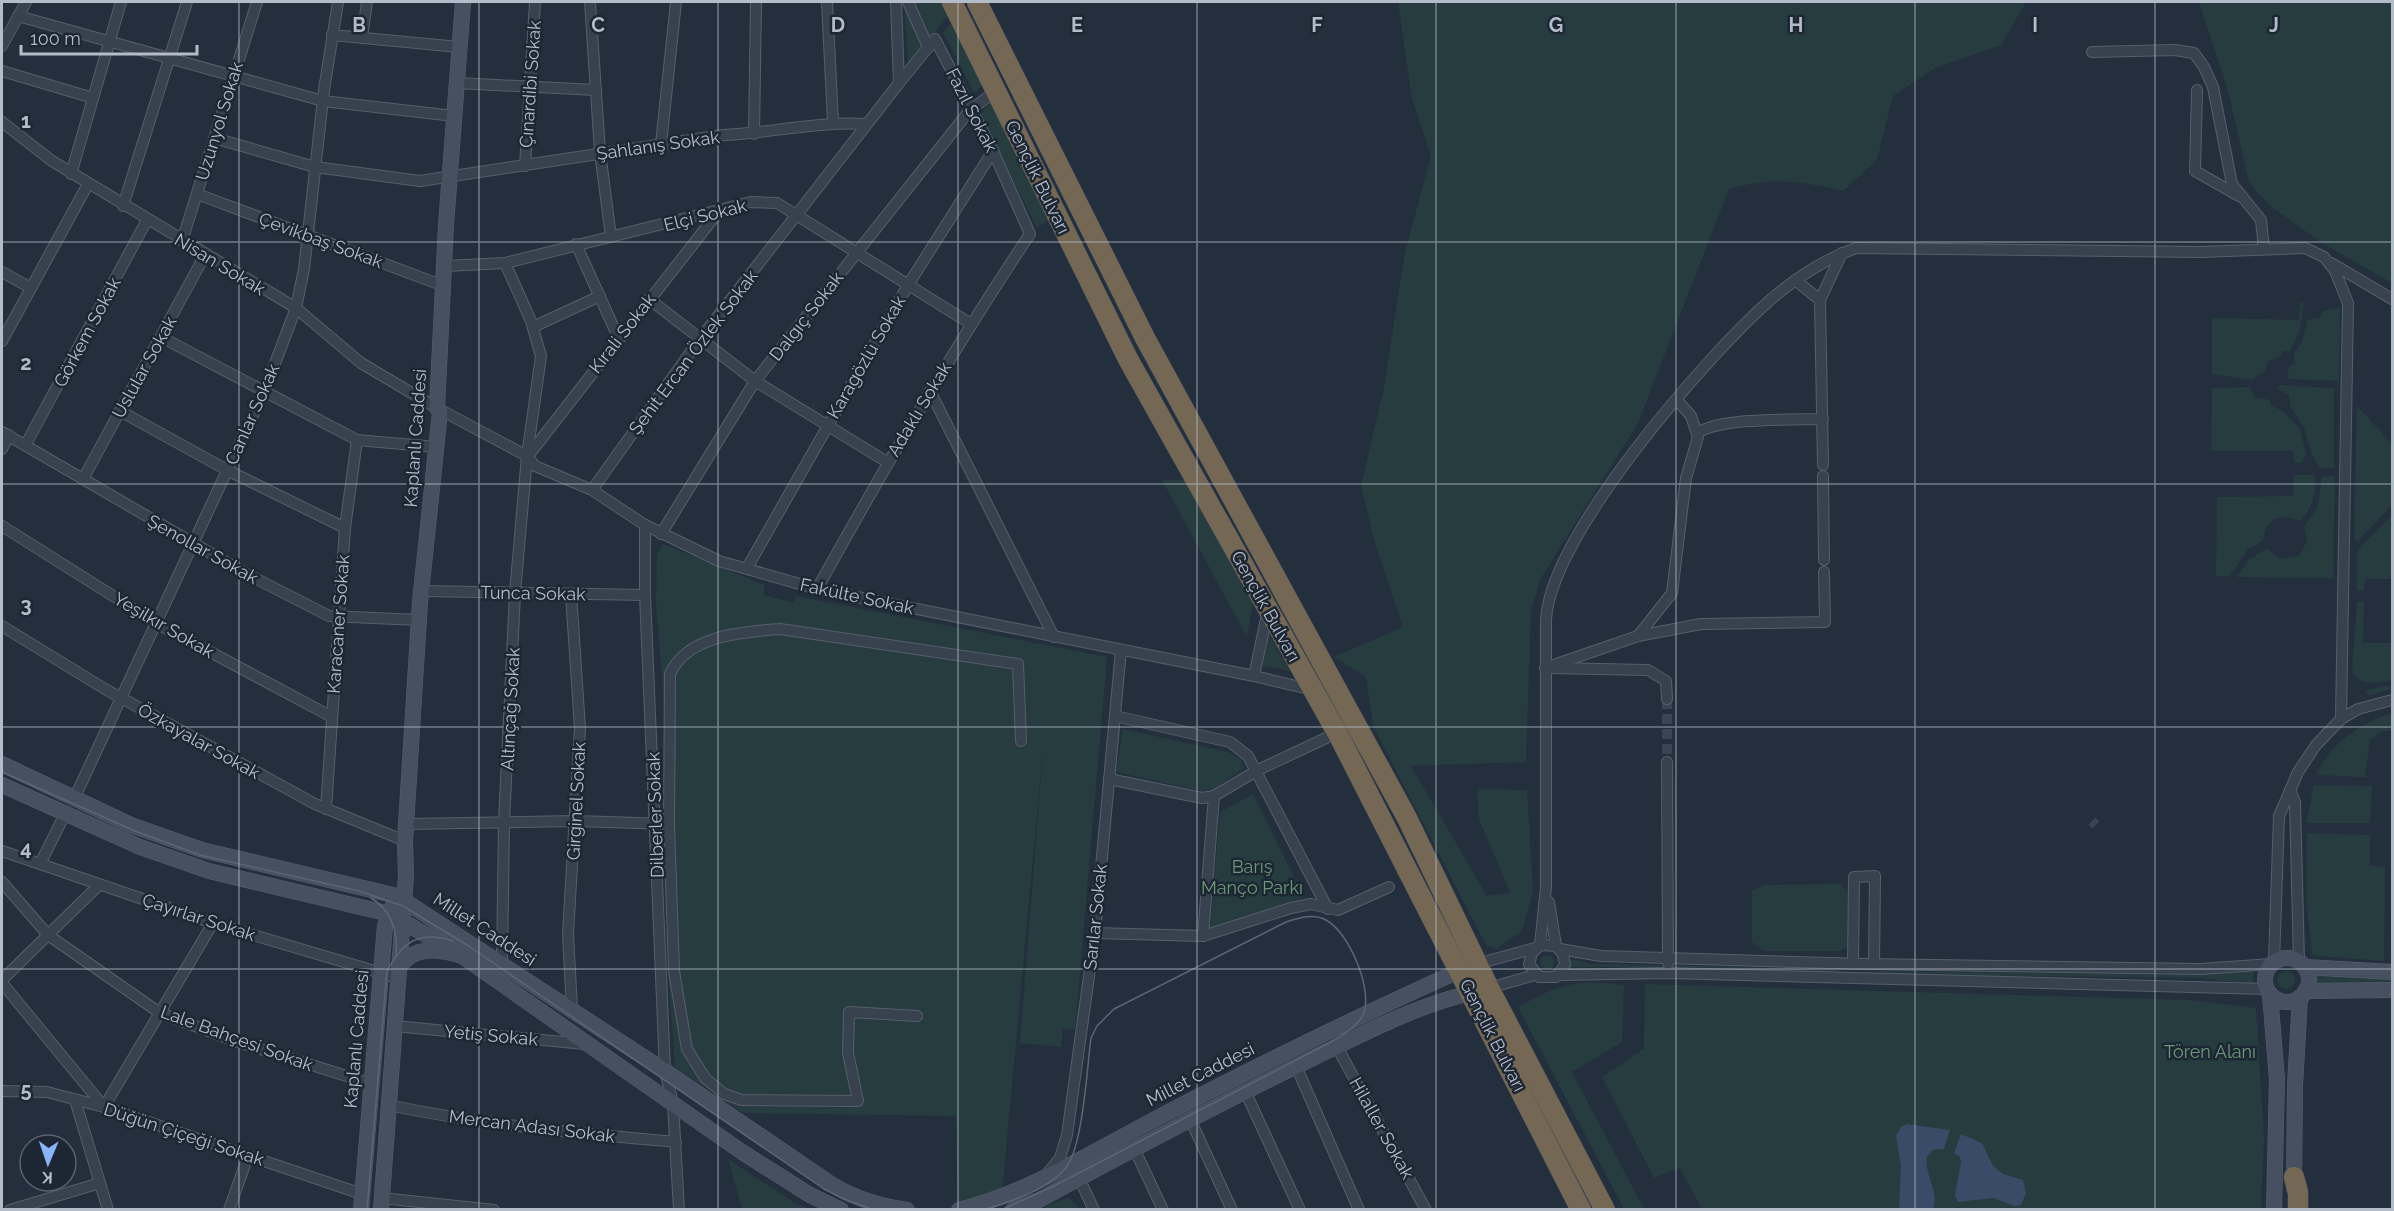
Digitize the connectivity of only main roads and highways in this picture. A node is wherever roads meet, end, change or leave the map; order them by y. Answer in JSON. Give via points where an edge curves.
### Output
{"nodes":[{"id":1,"x":463,"y":2,"type":"edge"},
{"id":2,"x":952,"y":2,"type":"edge"},
{"id":3,"x":978,"y":2,"type":"edge"},
{"id":4,"x":2,"y":764,"type":"edge"},
{"id":5,"x":2,"y":785,"type":"edge"},
{"id":6,"x":400,"y":898,"type":"junction"},
{"id":7,"x":396,"y":917,"type":"junction"},
{"id":8,"x":462,"y":956,"type":"junction"},
{"id":9,"x":2302,"y":964,"type":"junction"},
{"id":10,"x":1468,"y":967,"type":"junction"},
{"id":11,"x":2392,"y":972,"type":"edge"},
{"id":12,"x":398,"y":973,"type":"junction"},
{"id":13,"x":1480,"y":990,"type":"junction"},
{"id":14,"x":2392,"y":990,"type":"edge"},
{"id":15,"x":2268,"y":991,"type":"junction"},
{"id":16,"x":2303,"y":994,"type":"junction"},
{"id":17,"x":2294,"y":1177,"type":"junction"},
{"id":18,"x":361,"y":1202,"type":"edge"},
{"id":19,"x":381,"y":1204,"type":"edge"},
{"id":20,"x":841,"y":1209,"type":"edge"},
{"id":21,"x":907,"y":1209,"type":"edge"},
{"id":22,"x":959,"y":1209,"type":"edge"},
{"id":23,"x":1013,"y":1209,"type":"edge"},
{"id":24,"x":1581,"y":1209,"type":"edge"},
{"id":25,"x":1605,"y":1209,"type":"edge"},
{"id":26,"x":2274,"y":1209,"type":"edge"},
{"id":27,"x":2294,"y":1209,"type":"edge"},
{"id":28,"x":2298,"y":1209,"type":"edge"}],
"edges":[{"from":1,"to":6,"type":"main road","name":"Kaplanlı Caddesi","via":[[437,408],[440,412],[421,591],[406,876]]},
{"from":2,"to":10,"type":"highway","name":"Gençlik Bulvarı","via":[[1128,359]]},
{"from":3,"to":10,"type":"highway","name":"Gençlik Bulvarı","via":[[1145,338],[1407,818]]},
{"from":4,"to":6,"type":"main road","name":"Millet Caddesi","via":[[131,825],[202,850]]},
{"from":5,"to":7,"type":"main road","name":"Millet Caddesi","via":[[140,847],[209,871]]},
{"from":6,"to":7,"type":"main road","name":"Kaplanlı Caddesi"},
{"from":6,"to":21,"type":"main road","name":"Millet Caddesi","via":[[572,1008],[850,1196],[871,1204]]},
{"from":7,"to":8,"type":"main road","name":"Millet Caddesi"},
{"from":7,"to":12,"type":"main road","name":"Kaplanlı Caddesi"},
{"from":7,"to":18,"type":"main road","name":"Kaplanlı Caddesi","via":[[385,926]]},
{"from":8,"to":12,"type":"main road","name":"Millet Caddesi","via":[[420,951],[406,956]]},
{"from":8,"to":20,"type":"main road","name":"Millet Caddesi","via":[[742,1152],[810,1195]]},
{"from":9,"to":11,"type":"main road"},
{"from":9,"to":15,"type":"main road","via":[[2287,958],[2273,963],[2266,974]]},
{"from":9,"to":16,"type":"main road","via":[[2309,977]]},
{"from":10,"to":13,"type":"highway","name":"Gençlik Bulvarı"},
{"from":10,"to":22,"type":"main road","name":"Millet Caddesi","via":[[1314,1038],[1045,1176],[985,1203]]},
{"from":12,"to":19,"type":"main road","name":"Kaplanlı Caddesi"},
{"from":13,"to":23,"type":"main road","name":"Millet Caddesi","via":[[1436,1003],[1296,1066],[1039,1200]]},
{"from":13,"to":24,"type":"highway","name":"Gençlik Bulvarı"},
{"from":13,"to":25,"type":"highway","name":"Gençlik Bulvarı"},
{"from":14,"to":16,"type":"main road"},
{"from":15,"to":16,"type":"main road","via":[[2284,1002]]},
{"from":15,"to":26,"type":"main road","via":[[2277,1079]]},
{"from":16,"to":17,"type":"main road"},
{"from":17,"to":27,"type":"main road"},
{"from":17,"to":28,"type":"highway"}]}
